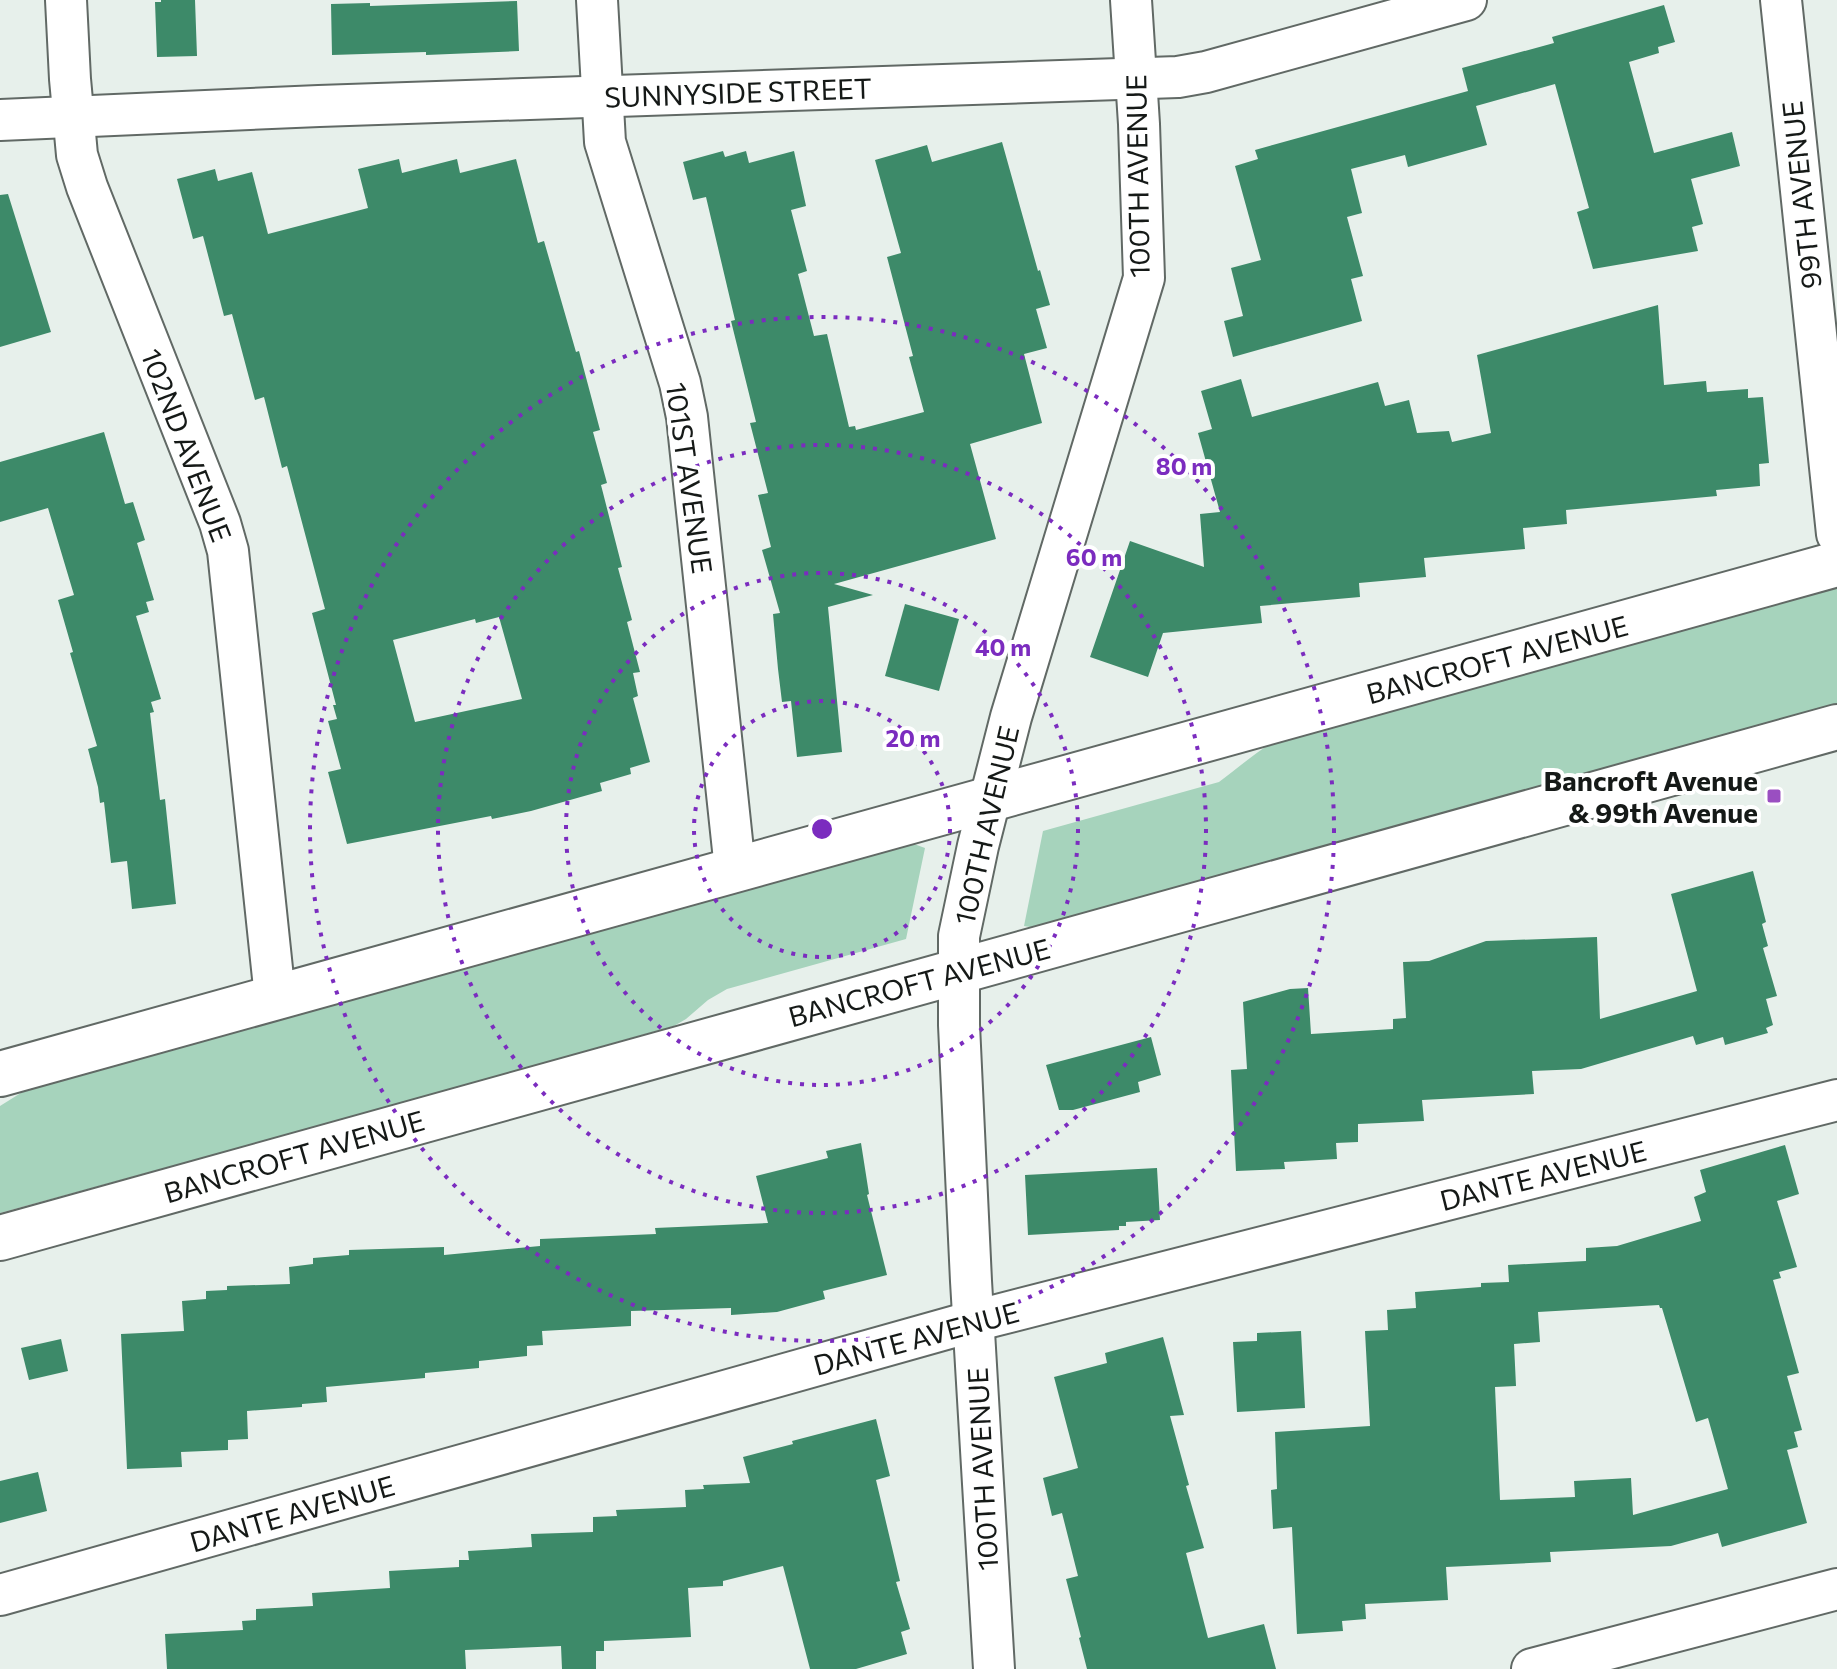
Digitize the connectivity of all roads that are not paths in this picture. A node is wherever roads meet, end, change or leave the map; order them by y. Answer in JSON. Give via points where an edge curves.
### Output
{"nodes":[{"id":1,"x":66,"y":0,"type":"edge"},
{"id":2,"x":597,"y":0,"type":"edge"},
{"id":3,"x":1131,"y":0,"type":"edge"},
{"id":4,"x":1466,"y":0,"type":"edge"},
{"id":5,"x":1781,"y":0,"type":"edge"},
{"id":6,"x":1136,"y":78,"type":"junction"},
{"id":7,"x":602,"y":96,"type":"junction"},
{"id":8,"x":73,"y":117,"type":"junction"},
{"id":9,"x":0,"y":120,"type":"edge"},
{"id":10,"x":1837,"y":534,"type":"edge"},
{"id":11,"x":1837,"y":564,"type":"edge"},
{"id":12,"x":1837,"y":727,"type":"edge"},
{"id":13,"x":989,"y":800,"type":"junction"},
{"id":14,"x":735,"y":869,"type":"junction"},
{"id":15,"x":958,"y":971,"type":"junction"},
{"id":16,"x":275,"y":997,"type":"junction"},
{"id":17,"x":0,"y":1074,"type":"edge"},
{"id":18,"x":1837,"y":1100,"type":"edge"},
{"id":19,"x":0,"y":1238,"type":"edge"},
{"id":20,"x":974,"y":1321,"type":"junction"},
{"id":21,"x":1837,"y":1589,"type":"edge"},
{"id":22,"x":0,"y":1595,"type":"edge"},
{"id":23,"x":994,"y":1669,"type":"edge"},
{"id":24,"x":1532,"y":1669,"type":"edge"}],
"edges":[{"from":1,"to":8,"type":"street","name":"102ND AVENUE"},
{"from":2,"to":7,"type":"street","name":"101ST AVENUE"},
{"from":3,"to":6,"type":"street","name":"100TH AVENUE"},
{"from":4,"to":6,"type":"street","name":"SUNNYSIDE STREET","via":[[1206,72]]},
{"from":5,"to":10,"type":"street","name":"99TH AVENUE"},
{"from":6,"to":7,"type":"street","name":"SUNNYSIDE STREET"},
{"from":6,"to":13,"type":"street","name":"100TH AVENUE","via":[[1144,278]]},
{"from":7,"to":8,"type":"street","name":"SUNNYSIDE STREET"},
{"from":7,"to":14,"type":"street","name":"101ST AVENUE","via":[[605,142],[687,417]]},
{"from":8,"to":9,"type":"street","name":"SUNNYSIDE STREET"},
{"from":8,"to":16,"type":"street","name":"102ND AVENUE","via":[[87,187],[228,551]]},
{"from":11,"to":13,"type":"main road","name":"BANCROFT AVENUE"},
{"from":12,"to":15,"type":"main road","name":"BANCROFT AVENUE"},
{"from":13,"to":14,"type":"main road","name":"BANCROFT AVENUE"},
{"from":13,"to":15,"type":"street","name":"100TH AVENUE","via":[[959,936]]},
{"from":14,"to":16,"type":"main road","name":"BANCROFT AVENUE"},
{"from":15,"to":19,"type":"main road","name":"BANCROFT AVENUE"},
{"from":15,"to":20,"type":"street","name":"100TH AVENUE"},
{"from":16,"to":17,"type":"main road","name":"BANCROFT AVENUE"},
{"from":18,"to":20,"type":"street","name":"DANTE AVENUE"},
{"from":20,"to":22,"type":"street","name":"DANTE AVENUE"},
{"from":20,"to":23,"type":"street","name":"100TH AVENUE"},
{"from":21,"to":24,"type":"street"}]}
